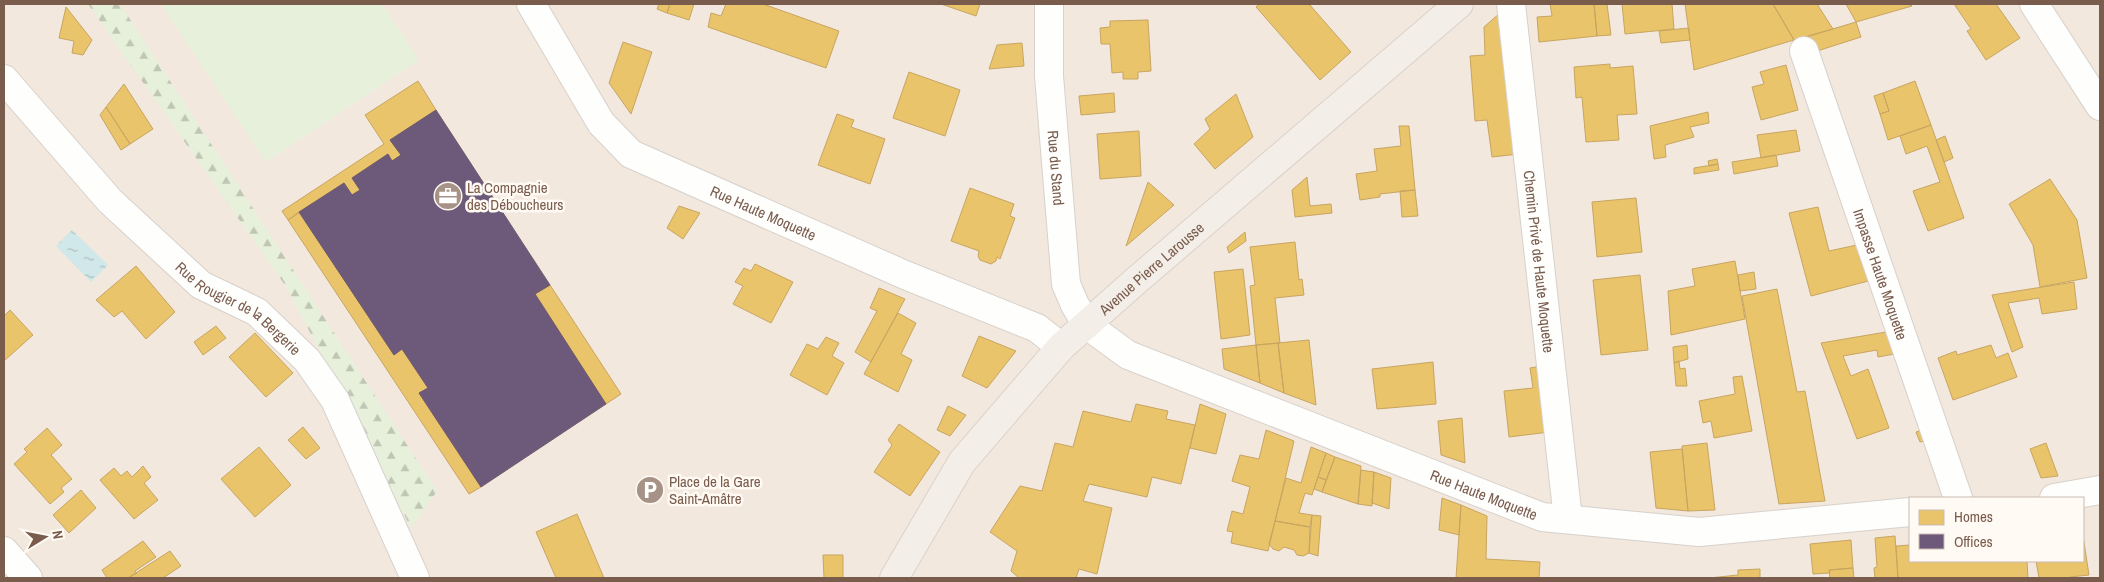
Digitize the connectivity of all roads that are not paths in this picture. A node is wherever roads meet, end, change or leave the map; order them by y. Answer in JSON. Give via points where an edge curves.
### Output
{"nodes":[{"id":1,"x":531,"y":4,"type":"edge"},
{"id":2,"x":1049,"y":4,"type":"edge"},
{"id":3,"x":1459,"y":4,"type":"edge"},
{"id":4,"x":1511,"y":4,"type":"edge"},
{"id":5,"x":2034,"y":4,"type":"edge"},
{"id":6,"x":1804,"y":51,"type":"dead end"},
{"id":7,"x":4,"y":79,"type":"edge"},
{"id":8,"x":2100,"y":106,"type":"edge"},
{"id":9,"x":1087,"y":325,"type":"junction"},
{"id":10,"x":1061,"y":347,"type":"junction"},
{"id":11,"x":2100,"y":490,"type":"edge"},
{"id":12,"x":1958,"y":497,"type":"edge"},
{"id":13,"x":2060,"y":497,"type":"edge"},
{"id":14,"x":1909,"y":512,"type":"edge"},
{"id":15,"x":1568,"y":519,"type":"junction"},
{"id":16,"x":4,"y":551,"type":"edge"},
{"id":17,"x":28,"y":578,"type":"edge"},
{"id":18,"x":415,"y":578,"type":"edge"},
{"id":19,"x":894,"y":578,"type":"edge"}],
"edges":[{"from":1,"to":10,"type":"street","name":"Rue Haute Moquette","via":[[602,123],[631,154],[905,276],[1037,328]]},
{"from":2,"to":9,"type":"street","name":"Rue du Stand","via":[[1049,76],[1066,284]]},
{"from":3,"to":9,"type":"main road","name":"Avenue Pierre Larousse"},
{"from":4,"to":15,"type":"street","name":"Chemin Privé de Haute Moquette"},
{"from":5,"to":8,"type":"street"},
{"from":6,"to":12,"type":"street","name":"Impasse Haute Moquette"},
{"from":7,"to":18,"type":"street","name":"Rue Rougier de la Bergerie","via":[[110,201],[201,285],[257,312],[307,360],[335,400]]},
{"from":9,"to":10,"type":"main road","name":"Avenue Pierre Larousse"},
{"from":9,"to":15,"type":"street","name":"Rue Haute Moquette","via":[[1128,355],[1542,516]]},
{"from":10,"to":19,"type":"main road","name":"Avenue Pierre Larousse","via":[[962,462]]},
{"from":11,"to":13,"type":"street"},
{"from":14,"to":15,"type":"street","name":"Rue Haute Moquette","via":[[1700,532]]},
{"from":16,"to":17,"type":"street"}]}
